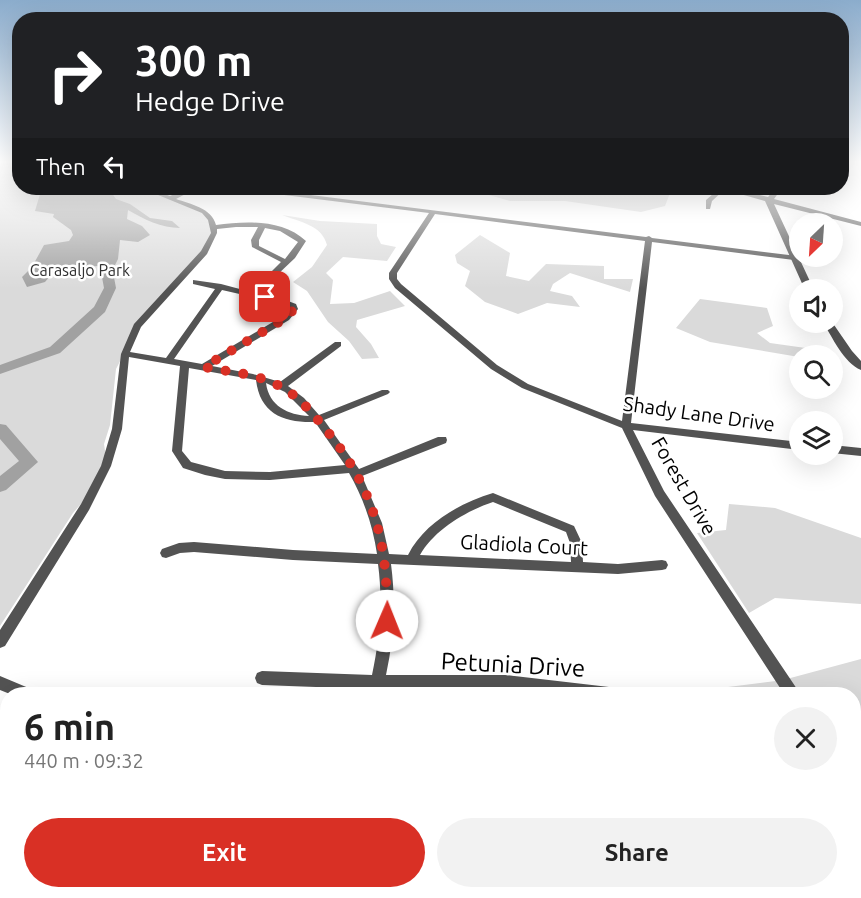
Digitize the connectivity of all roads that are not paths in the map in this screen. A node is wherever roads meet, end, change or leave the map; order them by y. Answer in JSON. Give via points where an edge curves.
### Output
{"nodes":[{"id":1,"x":188,"y":205,"type":"edge"},
{"id":2,"x":377,"y":205,"type":"edge"},
{"id":3,"x":708,"y":205,"type":"edge"},
{"id":4,"x":771,"y":205,"type":"edge"},
{"id":5,"x":782,"y":205,"type":"edge"},
{"id":6,"x":708,"y":208,"type":"dead end"},
{"id":7,"x":802,"y":211,"type":"junction"},
{"id":8,"x":433,"y":212,"type":"junction"},
{"id":9,"x":778,"y":223,"type":"junction"},
{"id":10,"x":861,"y":224,"type":"edge"},
{"id":11,"x":262,"y":226,"type":"junction"},
{"id":12,"x":214,"y":227,"type":"junction"},
{"id":13,"x":649,"y":238,"type":"junction"},
{"id":14,"x":789,"y":247,"type":"edge"},
{"id":15,"x":789,"y":257,"type":"edge"},
{"id":16,"x":286,"y":262,"type":"junction"},
{"id":17,"x":196,"y":282,"type":"dead end"},
{"id":18,"x":221,"y":286,"type":"junction"},
{"id":19,"x":253,"y":294,"type":"junction"},
{"id":20,"x":834,"y":333,"type":"edge"},
{"id":21,"x":338,"y":344,"type":"dead end"},
{"id":22,"x":125,"y":354,"type":"junction"},
{"id":23,"x":168,"y":361,"type":"junction"},
{"id":24,"x":185,"y":364,"type":"junction"},
{"id":25,"x":204,"y":367,"type":"junction"},
{"id":26,"x":861,"y":367,"type":"edge"},
{"id":27,"x":261,"y":379,"type":"junction"},
{"id":28,"x":281,"y":386,"type":"junction"},
{"id":29,"x":386,"y":392,"type":"dead end"},
{"id":30,"x":317,"y":419,"type":"junction"},
{"id":31,"x":626,"y":426,"type":"junction"},
{"id":32,"x":442,"y":440,"type":"dead end"},
{"id":33,"x":789,"y":445,"type":"edge"},
{"id":34,"x":843,"y":450,"type":"edge"},
{"id":35,"x":861,"y":452,"type":"edge"},
{"id":36,"x":356,"y":471,"type":"junction"},
{"id":37,"x":166,"y":553,"type":"dead end"},
{"id":38,"x":384,"y":558,"type":"junction"},
{"id":39,"x":412,"y":559,"type":"junction"},
{"id":40,"x":662,"y":565,"type":"dead end"},
{"id":41,"x":577,"y":567,"type":"junction"},
{"id":42,"x":0,"y":642,"type":"edge"},
{"id":43,"x":262,"y":678,"type":"dead end"},
{"id":44,"x":366,"y":687,"type":"edge"},
{"id":45,"x":377,"y":687,"type":"edge"},
{"id":46,"x":398,"y":687,"type":"edge"},
{"id":47,"x":544,"y":687,"type":"edge"},
{"id":48,"x":787,"y":687,"type":"edge"}],
"edges":[{"from":1,"to":12,"type":"street","via":[[204,212]]},
{"from":2,"to":8,"type":"street"},
{"from":3,"to":6,"type":"street"},
{"from":4,"to":9,"type":"street"},
{"from":5,"to":7,"type":"street"},
{"from":7,"to":9,"type":"street","via":[[778,211]]},
{"from":7,"to":10,"type":"street"},
{"from":8,"to":13,"type":"street"},
{"from":8,"to":31,"type":"street","name":"Shady Lane Drive","via":[[393,273],[398,286],[514,380]]},
{"from":9,"to":14,"type":"street"},
{"from":11,"to":12,"type":"street","via":[[243,223]]},
{"from":11,"to":16,"type":"street","via":[[256,247]]},
{"from":11,"to":16,"type":"street","via":[[292,234],[302,241]]},
{"from":12,"to":22,"type":"street","via":[[204,252],[137,326]]},
{"from":13,"to":15,"type":"street"},
{"from":13,"to":31,"type":"street","name":"Forest Drive"},
{"from":16,"to":19,"type":"street"},
{"from":17,"to":18,"type":"street"},
{"from":18,"to":19,"type":"street"},
{"from":18,"to":23,"type":"street"},
{"from":19,"to":25,"type":"street","via":[[294,309],[286,318]]},
{"from":20,"to":26,"type":"street"},
{"from":21,"to":28,"type":"street"},
{"from":22,"to":23,"type":"street"},
{"from":22,"to":42,"type":"street","via":[[117,429],[106,466],[85,507]]},
{"from":23,"to":24,"type":"street"},
{"from":24,"to":25,"type":"street"},
{"from":24,"to":36,"type":"street","via":[[177,451],[187,465],[260,477]]},
{"from":25,"to":27,"type":"street"},
{"from":27,"to":28,"type":"street"},
{"from":27,"to":30,"type":"street","via":[[261,390],[270,407],[290,416]]},
{"from":28,"to":30,"type":"street"},
{"from":29,"to":30,"type":"street"},
{"from":30,"to":36,"type":"street"},
{"from":31,"to":33,"type":"street","name":"Shady Lane Drive"},
{"from":31,"to":48,"type":"street","name":"Forest Drive","via":[[660,493]]},
{"from":32,"to":36,"type":"street"},
{"from":34,"to":35,"type":"street"},
{"from":36,"to":38,"type":"street","via":[[369,499]]},
{"from":37,"to":38,"type":"street","name":"Gladiola Court","via":[[194,547]]},
{"from":38,"to":39,"type":"street","name":"Gladiola Court"},
{"from":38,"to":45,"type":"street","via":[[387,628]]},
{"from":39,"to":41,"type":"street","name":"Gladiola Court"},
{"from":39,"to":41,"type":"street","via":[[432,532],[493,497],[570,529],[578,545]]},
{"from":40,"to":41,"type":"street","name":"Gladiola Court"},
{"from":43,"to":44,"type":"street","name":"Petunia Drive"},
{"from":46,"to":47,"type":"street","name":"Petunia Drive","via":[[505,682]]}]}
